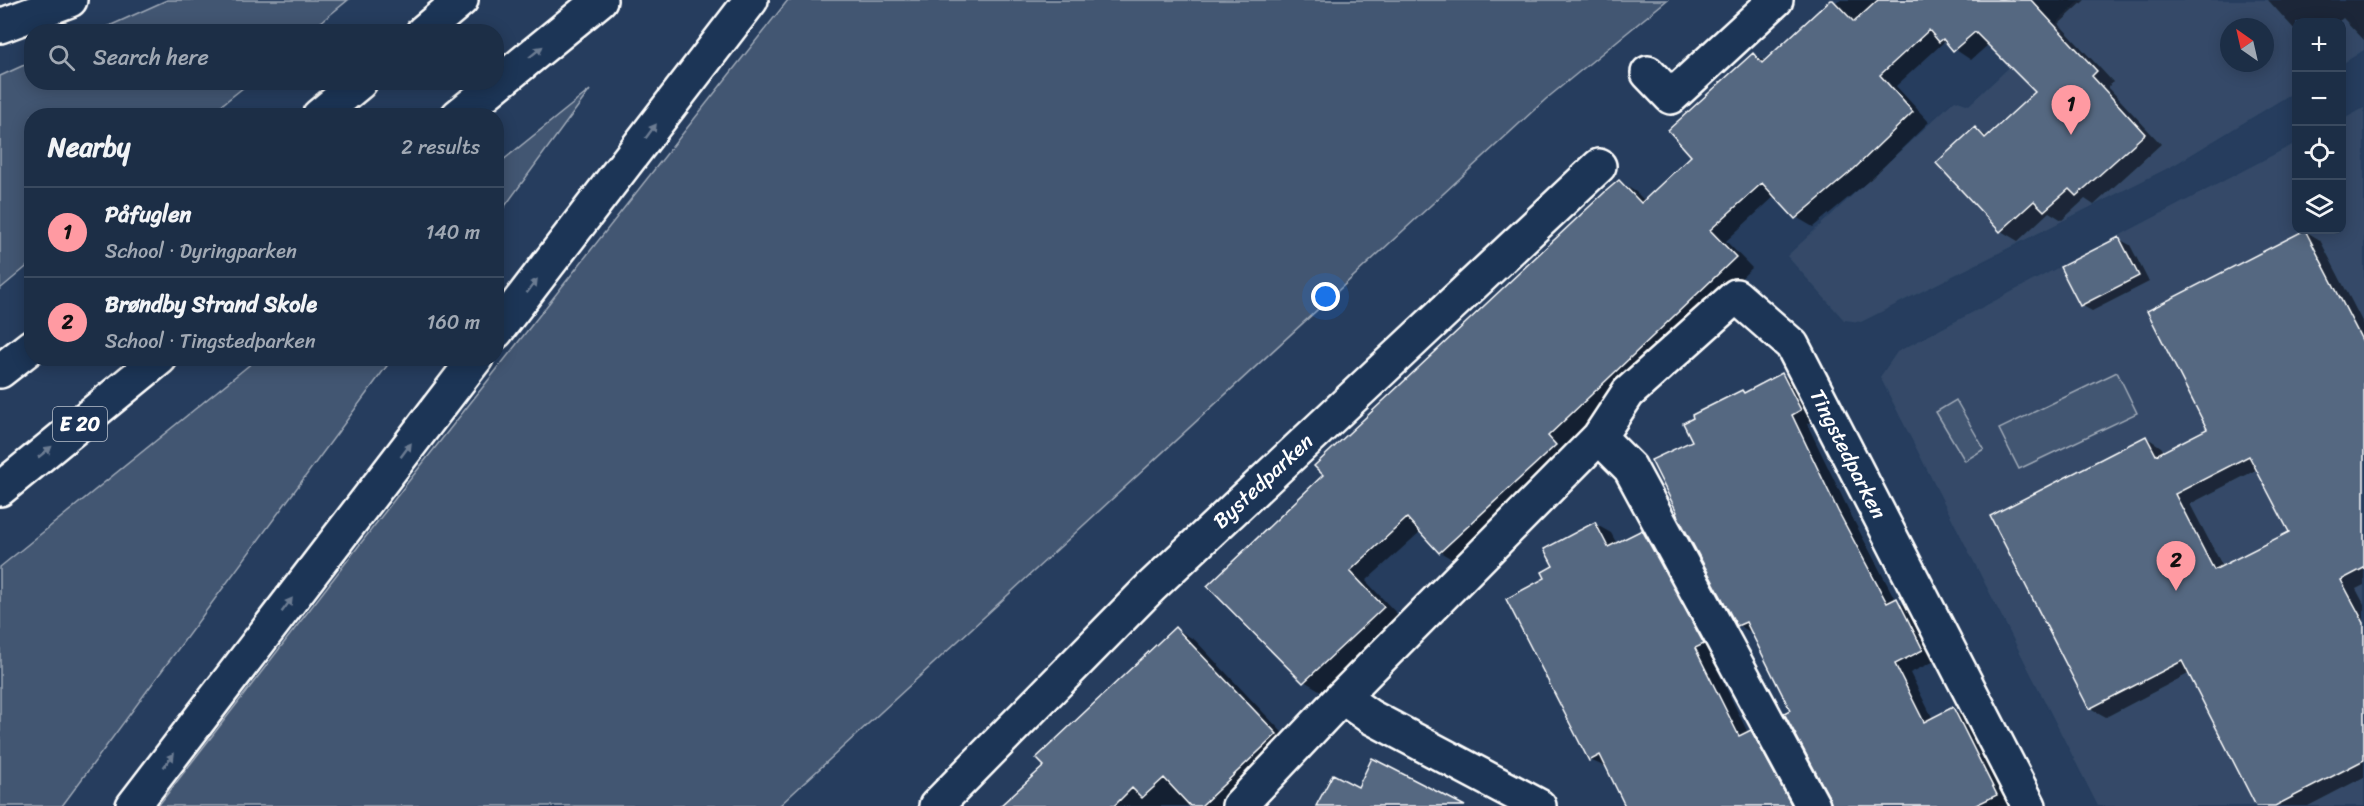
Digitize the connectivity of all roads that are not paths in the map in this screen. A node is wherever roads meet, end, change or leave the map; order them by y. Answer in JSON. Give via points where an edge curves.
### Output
{"nodes":[{"id":1,"x":70,"y":0,"type":"edge"},
{"id":2,"x":461,"y":0,"type":"edge"},
{"id":3,"x":600,"y":0,"type":"edge"},
{"id":4,"x":751,"y":0,"type":"edge"},
{"id":5,"x":1776,"y":0,"type":"edge"},
{"id":6,"x":432,"y":24,"type":"edge"},
{"id":7,"x":0,"y":26,"type":"edge"},
{"id":8,"x":1648,"y":73,"type":"dead end"},
{"id":9,"x":504,"y":79,"type":"edge"},
{"id":10,"x":350,"y":90,"type":"edge"},
{"id":11,"x":491,"y":90,"type":"edge"},
{"id":12,"x":329,"y":108,"type":"edge"},
{"id":13,"x":469,"y":108,"type":"edge"},
{"id":14,"x":1599,"y":166,"type":"dead end"},
{"id":15,"x":504,"y":322,"type":"edge"},
{"id":16,"x":24,"y":352,"type":"edge"},
{"id":17,"x":150,"y":366,"type":"edge"},
{"id":18,"x":470,"y":366,"type":"edge"},
{"id":19,"x":0,"y":371,"type":"edge"},
{"id":20,"x":1599,"y":437,"type":"junction"},
{"id":21,"x":0,"y":489,"type":"edge"},
{"id":22,"x":1342,"y":697,"type":"junction"},
{"id":23,"x":133,"y":806,"type":"edge"},
{"id":24,"x":936,"y":806,"type":"edge"},
{"id":25,"x":1239,"y":806,"type":"edge"},
{"id":26,"x":1539,"y":806,"type":"edge"},
{"id":27,"x":1813,"y":806,"type":"edge"},
{"id":28,"x":2029,"y":806,"type":"edge"}],
"edges":[{"from":1,"to":7,"type":"main road"},
{"from":2,"to":6,"type":"main road"},
{"from":9,"to":3,"type":"main road","one_way":true},
{"from":15,"to":4,"type":"main road","one_way":true},
{"from":5,"to":8,"type":"main road","via":[[1671,96]]},
{"from":10,"to":12,"type":"main road"},
{"from":13,"to":11,"type":"main road","one_way":true},
{"from":14,"to":24,"type":"main road","name":"Bystedparken","via":[[1151,587]]},
{"from":16,"to":19,"type":"main road"},
{"from":21,"to":17,"type":"main road","number":"E 20","one_way":true},
{"from":23,"to":18,"type":"main road","one_way":true},
{"from":20,"to":22,"type":"main road","name":"Tingstedparken"},
{"from":20,"to":27,"type":"main road","via":[[1630,468]]},
{"from":20,"to":28,"type":"main road","name":"Tingstedparken","via":[[1628,393],[1736,296],[1792,345]]},
{"from":22,"to":25,"type":"main road","name":"Tingstedparken"},
{"from":22,"to":26,"type":"main road","via":[[1369,716]]}]}
